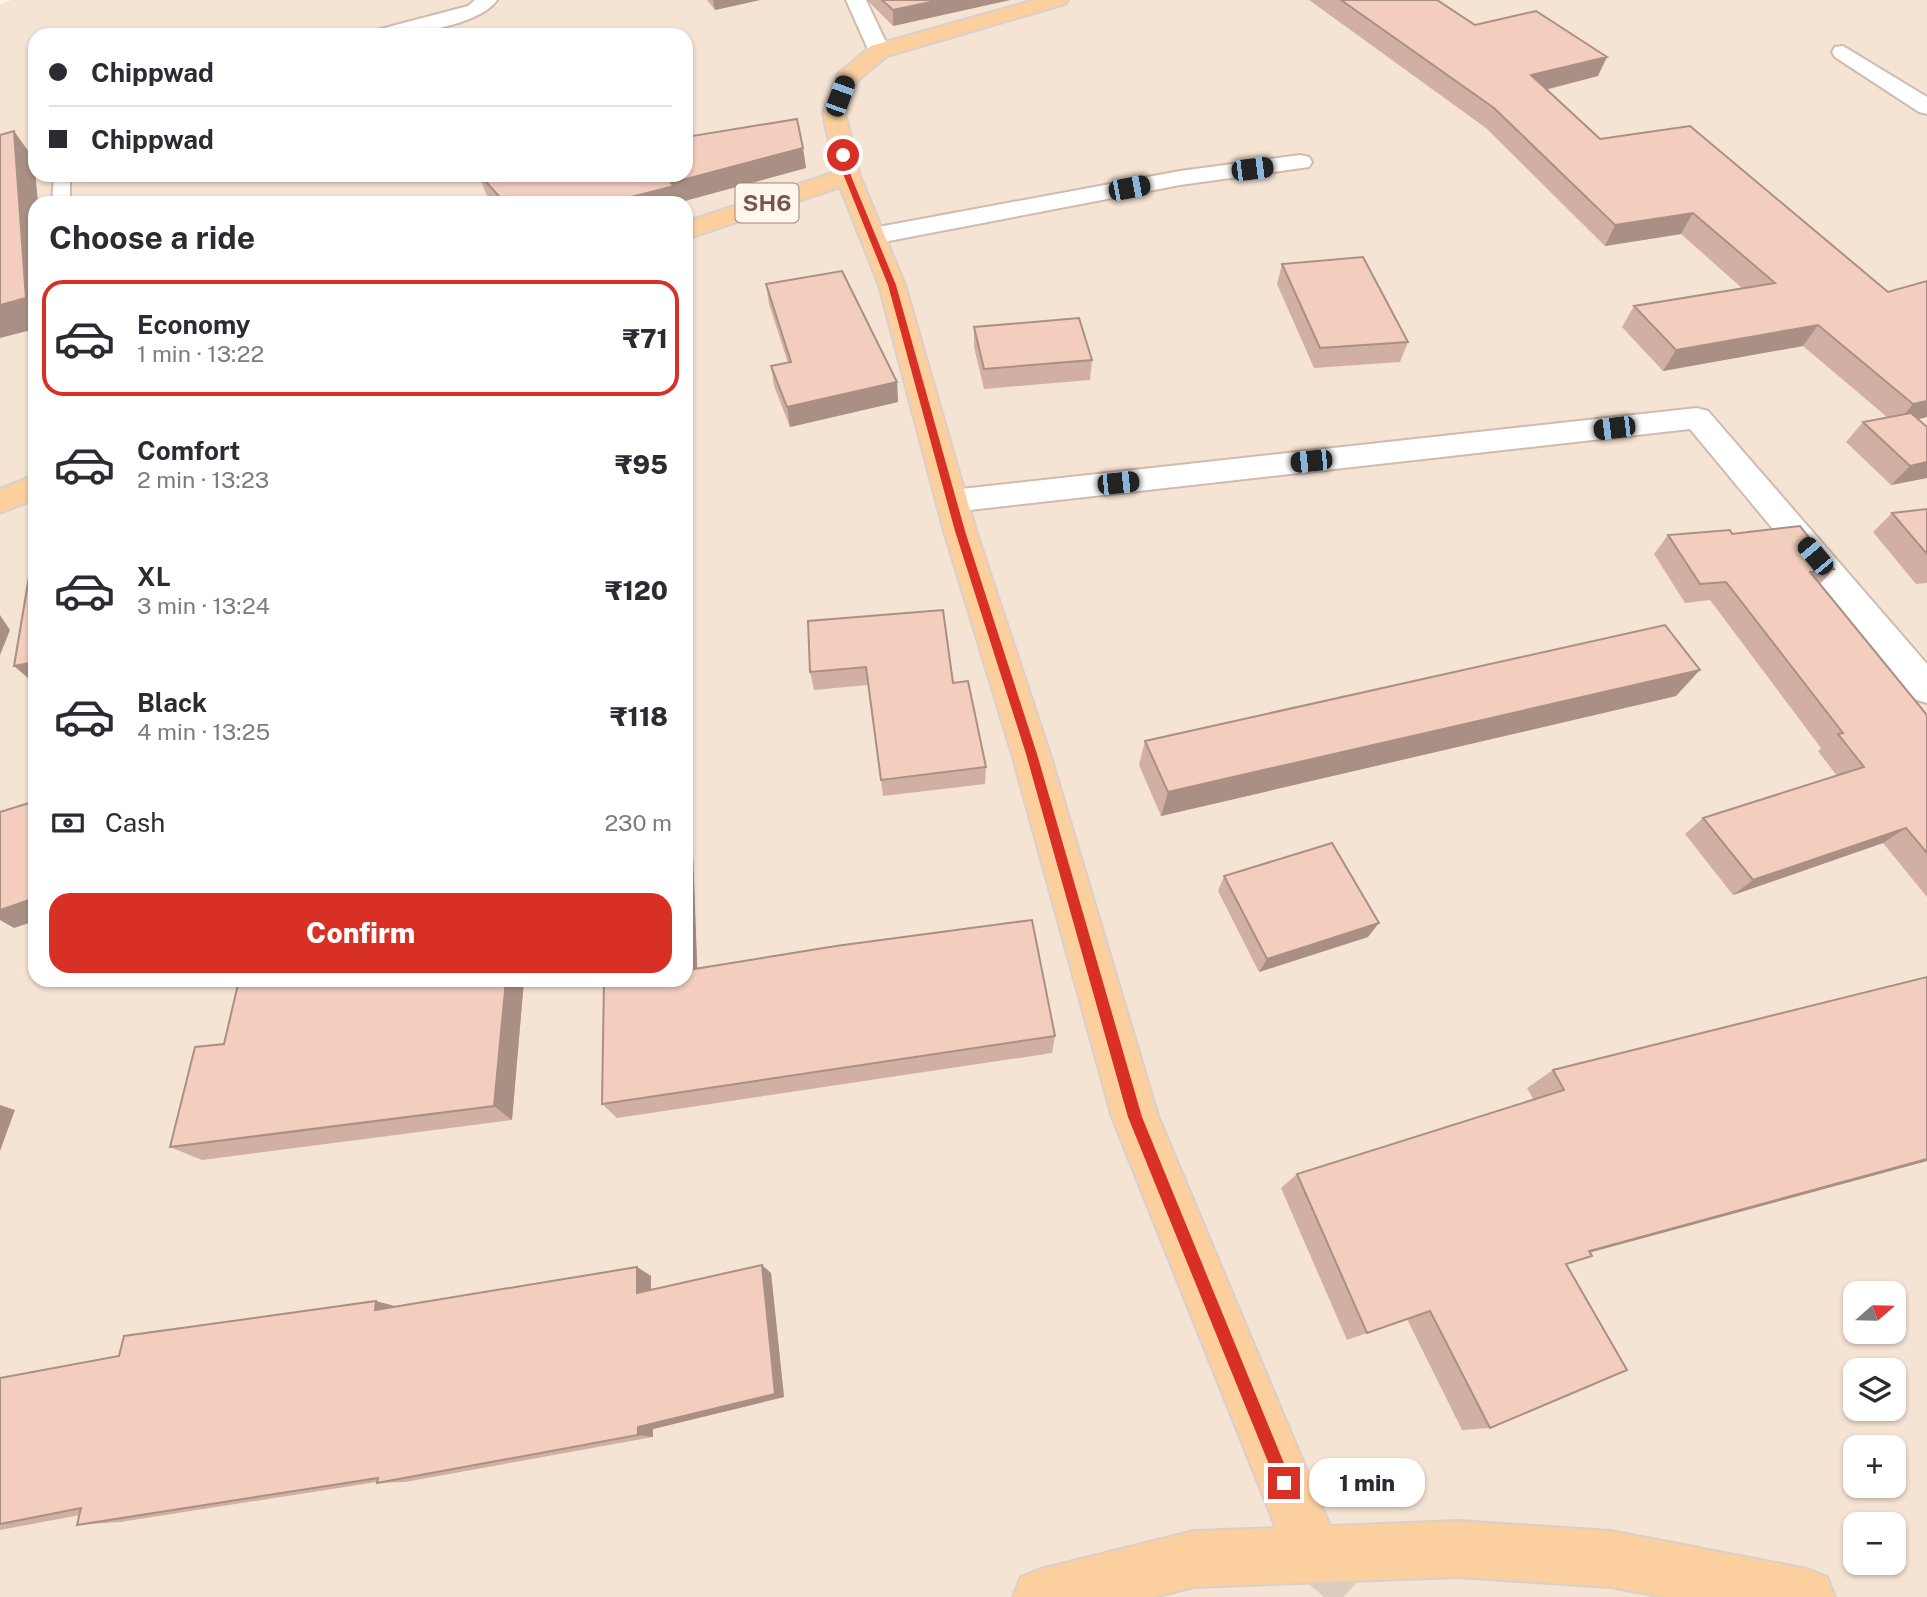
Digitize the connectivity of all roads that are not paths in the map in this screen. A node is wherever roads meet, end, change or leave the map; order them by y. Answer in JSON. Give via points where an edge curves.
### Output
{"nodes":[{"id":1,"x":488,"y":0,"type":"edge"},
{"id":2,"x":856,"y":0,"type":"edge"},
{"id":3,"x":1058,"y":0,"type":"edge"},
{"id":4,"x":410,"y":28,"type":"edge"},
{"id":5,"x":879,"y":51,"type":"junction"},
{"id":6,"x":1843,"y":52,"type":"dead end"},
{"id":7,"x":1927,"y":107,"type":"edge"},
{"id":8,"x":1300,"y":162,"type":"dead end"},
{"id":9,"x":848,"y":176,"type":"junction"},
{"id":10,"x":693,"y":229,"type":"edge"},
{"id":11,"x":873,"y":236,"type":"junction"},
{"id":12,"x":28,"y":489,"type":"edge"},
{"id":13,"x":952,"y":501,"type":"junction"},
{"id":14,"x":0,"y":502,"type":"edge"},
{"id":15,"x":1923,"y":679,"type":"edge"},
{"id":16,"x":1314,"y":1555,"type":"junction"},
{"id":17,"x":1041,"y":1597,"type":"edge"},
{"id":18,"x":1807,"y":1597,"type":"edge"}],
"edges":[{"from":1,"to":4,"type":"street","via":[[475,10]]},
{"from":2,"to":5,"type":"street"},
{"from":3,"to":5,"type":"main road"},
{"from":5,"to":9,"type":"main road","via":[[846,79],[834,113]]},
{"from":6,"to":7,"type":"street"},
{"from":8,"to":11,"type":"street","via":[[1180,178]]},
{"from":9,"to":10,"type":"main road","number":"SH6"},
{"from":9,"to":11,"type":"main road"},
{"from":11,"to":13,"type":"main road","via":[[892,285]]},
{"from":12,"to":14,"type":"main road"},
{"from":13,"to":15,"type":"street","via":[[1697,418]]},
{"from":13,"to":16,"type":"main road","via":[[1031,754],[1135,1117]]},
{"from":16,"to":17,"type":"main road","via":[[1194,1559]]},
{"from":16,"to":18,"type":"main road","via":[[1458,1549],[1611,1559]]}]}
